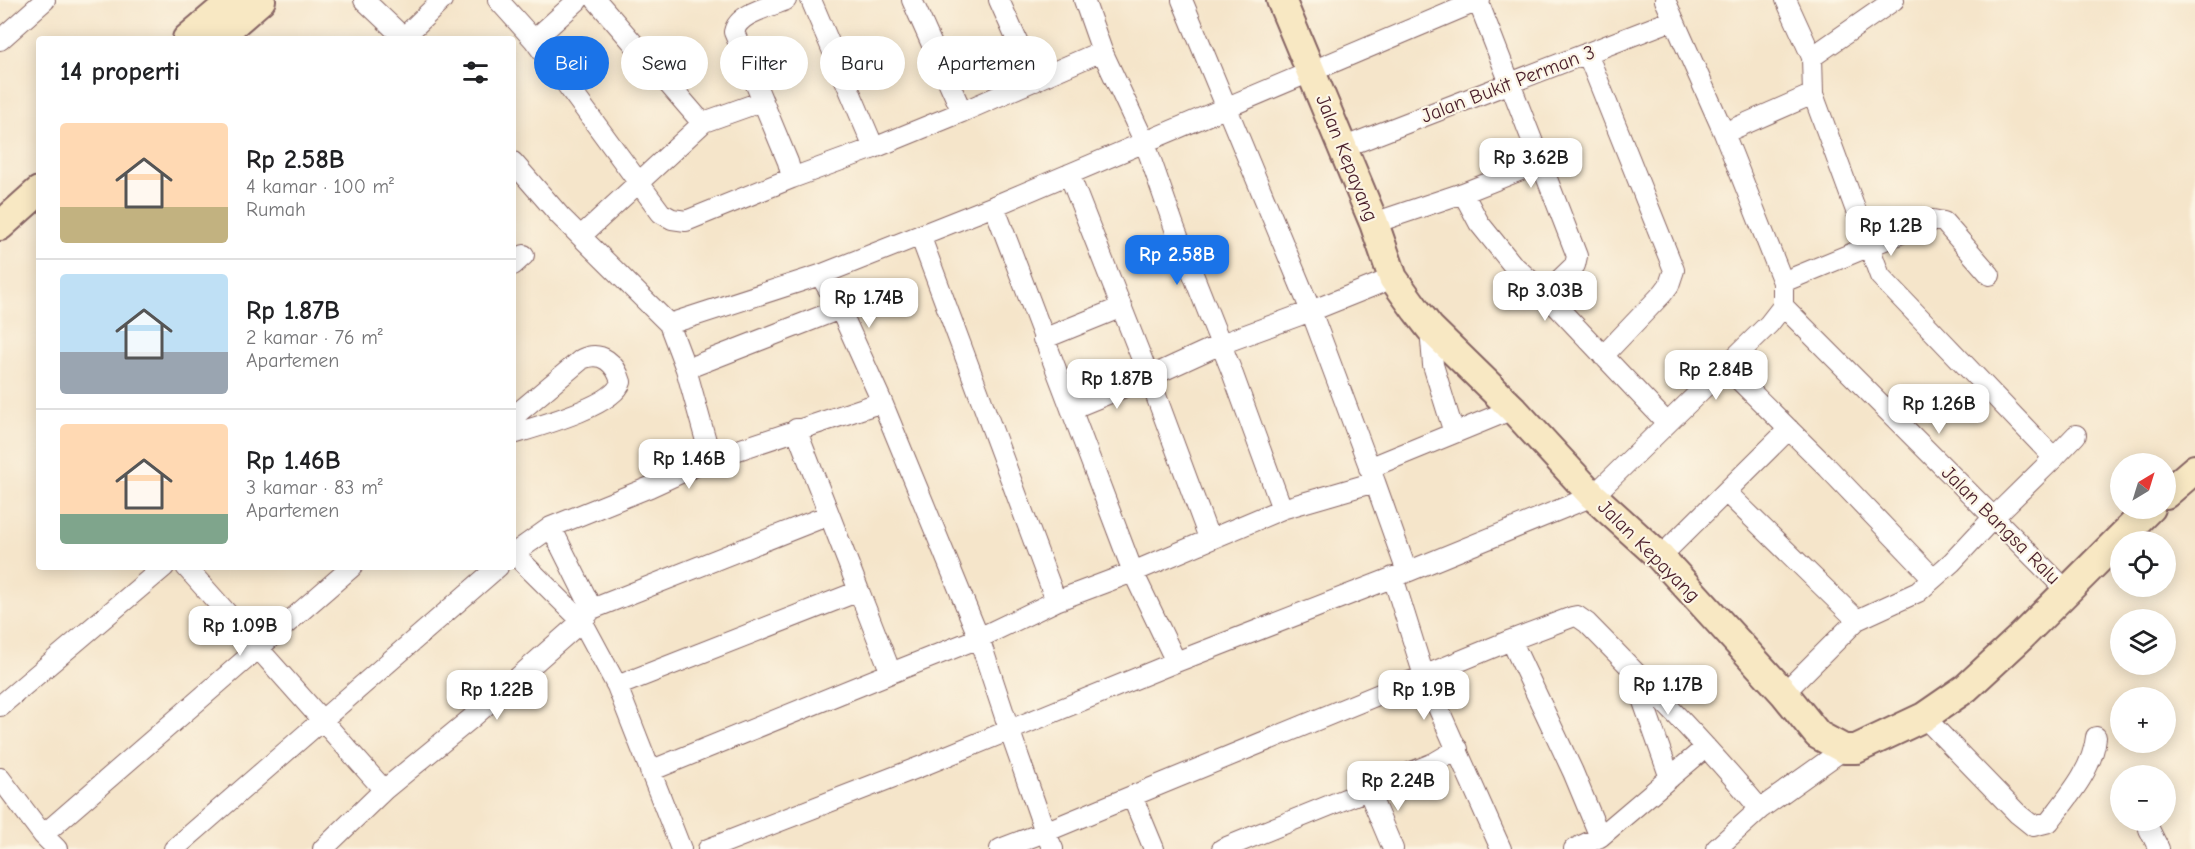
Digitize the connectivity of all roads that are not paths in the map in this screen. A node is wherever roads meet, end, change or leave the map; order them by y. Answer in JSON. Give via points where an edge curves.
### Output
{"nodes":[{"id":1,"x":45,"y":0,"type":"edge"},
{"id":2,"x":233,"y":0,"type":"edge"},
{"id":3,"x":261,"y":0,"type":"edge"},
{"id":4,"x":364,"y":0,"type":"edge"},
{"id":5,"x":442,"y":0,"type":"edge"},
{"id":6,"x":498,"y":0,"type":"edge"},
{"id":7,"x":578,"y":0,"type":"edge"},
{"id":8,"x":596,"y":0,"type":"edge"},
{"id":9,"x":786,"y":0,"type":"edge"},
{"id":10,"x":811,"y":0,"type":"edge"},
{"id":11,"x":912,"y":0,"type":"edge"},
{"id":12,"x":999,"y":0,"type":"edge"},
{"id":13,"x":1084,"y":0,"type":"edge"},
{"id":14,"x":1182,"y":0,"type":"edge"},
{"id":15,"x":1281,"y":0,"type":"edge"},
{"id":16,"x":1479,"y":0,"type":"edge"},
{"id":17,"x":1665,"y":0,"type":"edge"},
{"id":18,"x":1786,"y":0,"type":"edge"},
{"id":19,"x":1894,"y":0,"type":"edge"},
{"id":20,"x":1673,"y":20,"type":"junction"},
{"id":21,"x":191,"y":36,"type":"edge"},
{"id":22,"x":220,"y":36,"type":"edge"},
{"id":23,"x":402,"y":36,"type":"edge"},
{"id":24,"x":406,"y":36,"type":"edge"},
{"id":25,"x":538,"y":36,"type":"edge"},
{"id":26,"x":1015,"y":36,"type":"edge"},
{"id":27,"x":0,"y":40,"type":"edge"},
{"id":28,"x":534,"y":40,"type":"edge"},
{"id":29,"x":1102,"y":51,"type":"junction"},
{"id":30,"x":1587,"y":53,"type":"junction"},
{"id":31,"x":1812,"y":57,"type":"junction"},
{"id":32,"x":1057,"y":71,"type":"edge"},
{"id":33,"x":1311,"y":72,"type":"junction"},
{"id":34,"x":1510,"y":82,"type":"junction"},
{"id":35,"x":570,"y":90,"type":"edge"},
{"id":36,"x":1014,"y":90,"type":"edge"},
{"id":37,"x":1813,"y":94,"type":"junction"},
{"id":38,"x":763,"y":101,"type":"junction"},
{"id":39,"x":1227,"y":109,"type":"junction"},
{"id":40,"x":962,"y":112,"type":"junction"},
{"id":41,"x":704,"y":122,"type":"junction"},
{"id":42,"x":1724,"y":133,"type":"junction"},
{"id":43,"x":1144,"y":143,"type":"junction"},
{"id":44,"x":874,"y":148,"type":"junction"},
{"id":45,"x":1342,"y":148,"type":"junction"},
{"id":46,"x":1541,"y":162,"type":"junction"},
{"id":47,"x":516,"y":165,"type":"edge"},
{"id":48,"x":36,"y":172,"type":"edge"},
{"id":49,"x":1069,"y":174,"type":"junction"},
{"id":50,"x":792,"y":178,"type":"junction"},
{"id":51,"x":638,"y":183,"type":"junction"},
{"id":52,"x":1463,"y":193,"type":"junction"},
{"id":53,"x":36,"y":194,"type":"edge"},
{"id":54,"x":0,"y":204,"type":"edge"},
{"id":55,"x":994,"y":206,"type":"junction"},
{"id":56,"x":1374,"y":223,"type":"junction"},
{"id":57,"x":0,"y":226,"type":"edge"},
{"id":58,"x":920,"y":235,"type":"junction"},
{"id":59,"x":581,"y":236,"type":"junction"},
{"id":60,"x":1868,"y":247,"type":"junction"},
{"id":61,"x":820,"y":275,"type":"junction"},
{"id":62,"x":1990,"y":275,"type":"dead end"},
{"id":63,"x":1394,"y":278,"type":"junction"},
{"id":64,"x":1783,"y":282,"type":"junction"},
{"id":65,"x":1545,"y":294,"type":"junction"},
{"id":66,"x":1783,"y":306,"type":"junction"},
{"id":67,"x":1122,"y":307,"type":"junction"},
{"id":68,"x":840,"y":309,"type":"junction"},
{"id":69,"x":1311,"y":311,"type":"junction"},
{"id":70,"x":669,"y":324,"type":"junction"},
{"id":71,"x":1430,"y":327,"type":"junction"},
{"id":72,"x":1043,"y":339,"type":"junction"},
{"id":73,"x":1221,"y":344,"type":"junction"},
{"id":74,"x":1603,"y":356,"type":"junction"},
{"id":75,"x":1725,"y":366,"type":"junction"},
{"id":76,"x":686,"y":369,"type":"junction"},
{"id":77,"x":1149,"y":377,"type":"junction"},
{"id":78,"x":882,"y":402,"type":"junction"},
{"id":79,"x":1071,"y":409,"type":"junction"},
{"id":80,"x":1513,"y":409,"type":"junction"},
{"id":81,"x":516,"y":414,"type":"edge"},
{"id":82,"x":1667,"y":423,"type":"junction"},
{"id":83,"x":796,"y":429,"type":"junction"},
{"id":84,"x":1789,"y":429,"type":"junction"},
{"id":85,"x":516,"y":433,"type":"edge"},
{"id":86,"x":1454,"y":433,"type":"junction"},
{"id":87,"x":2076,"y":435,"type":"dead end"},
{"id":88,"x":2054,"y":458,"type":"junction"},
{"id":89,"x":711,"y":459,"type":"junction"},
{"id":90,"x":2195,"y":469,"type":"edge"},
{"id":91,"x":1372,"y":475,"type":"junction"},
{"id":92,"x":2176,"y":485,"type":"edge"},
{"id":93,"x":1726,"y":492,"type":"junction"},
{"id":94,"x":1593,"y":496,"type":"junction"},
{"id":95,"x":1282,"y":509,"type":"junction"},
{"id":96,"x":830,"y":515,"type":"junction"},
{"id":97,"x":1994,"y":517,"type":"junction"},
{"id":98,"x":2139,"y":519,"type":"edge"},
{"id":99,"x":551,"y":527,"type":"junction"},
{"id":100,"x":1209,"y":538,"type":"junction"},
{"id":101,"x":516,"y":552,"type":"edge"},
{"id":102,"x":516,"y":556,"type":"edge"},
{"id":103,"x":1660,"y":557,"type":"junction"},
{"id":104,"x":160,"y":570,"type":"edge"},
{"id":105,"x":189,"y":570,"type":"edge"},
{"id":106,"x":349,"y":570,"type":"edge"},
{"id":107,"x":495,"y":570,"type":"edge"},
{"id":108,"x":1133,"y":572,"type":"junction"},
{"id":109,"x":1400,"y":574,"type":"junction"},
{"id":110,"x":1933,"y":578,"type":"junction"},
{"id":111,"x":859,"y":591,"type":"junction"},
{"id":112,"x":2067,"y":591,"type":"junction"},
{"id":113,"x":1056,"y":601,"type":"junction"},
{"id":114,"x":587,"y":615,"type":"junction"},
{"id":115,"x":1857,"y":620,"type":"junction"},
{"id":116,"x":979,"y":638,"type":"junction"},
{"id":117,"x":1511,"y":640,"type":"junction"},
{"id":118,"x":258,"y":649,"type":"junction"},
{"id":119,"x":1176,"y":662,"type":"junction"},
{"id":120,"x":1631,"y":668,"type":"junction"},
{"id":121,"x":891,"y":673,"type":"junction"},
{"id":122,"x":1424,"y":676,"type":"junction"},
{"id":123,"x":616,"y":686,"type":"junction"},
{"id":124,"x":1784,"y":693,"type":"junction"},
{"id":125,"x":1,"y":702,"type":"edge"},
{"id":126,"x":1924,"y":717,"type":"junction"},
{"id":127,"x":323,"y":720,"type":"junction"},
{"id":128,"x":1009,"y":729,"type":"junction"},
{"id":129,"x":2096,"y":737,"type":"dead end"},
{"id":130,"x":1706,"y":747,"type":"junction"},
{"id":131,"x":1458,"y":749,"type":"junction"},
{"id":132,"x":1844,"y":749,"type":"junction"},
{"id":133,"x":650,"y":771,"type":"junction"},
{"id":134,"x":0,"y":778,"type":"edge"},
{"id":135,"x":1670,"y":778,"type":"junction"},
{"id":136,"x":384,"y":790,"type":"junction"},
{"id":137,"x":1368,"y":790,"type":"junction"},
{"id":138,"x":1132,"y":796,"type":"junction"},
{"id":139,"x":1760,"y":809,"type":"junction"},
{"id":140,"x":2150,"y":831,"type":"edge"},
{"id":141,"x":1600,"y":837,"type":"junction"},
{"id":142,"x":1049,"y":840,"type":"edge"},
{"id":143,"x":50,"y":842,"type":"edge"},
{"id":144,"x":336,"y":845,"type":"edge"},
{"id":145,"x":174,"y":849,"type":"edge"},
{"id":146,"x":681,"y":849,"type":"edge"},
{"id":147,"x":708,"y":849,"type":"edge"},
{"id":148,"x":1000,"y":849,"type":"edge"},
{"id":149,"x":1154,"y":849,"type":"edge"},
{"id":150,"x":1222,"y":849,"type":"edge"},
{"id":151,"x":1393,"y":849,"type":"edge"},
{"id":152,"x":1501,"y":849,"type":"edge"},
{"id":153,"x":1574,"y":849,"type":"edge"},
{"id":154,"x":1716,"y":849,"type":"edge"},
{"id":155,"x":2159,"y":849,"type":"edge"}],
"edges":[{"from":1,"to":27,"type":"street"},
{"from":2,"to":21,"type":"street"},
{"from":3,"to":22,"type":"street"},
{"from":4,"to":23,"type":"street"},
{"from":5,"to":24,"type":"street"},
{"from":6,"to":28,"type":"street"},
{"from":7,"to":25,"type":"street"},
{"from":8,"to":41,"type":"street"},
{"from":9,"to":38,"type":"street","via":[[743,18],[734,32]]},
{"from":10,"to":44,"type":"street"},
{"from":11,"to":40,"type":"street"},
{"from":12,"to":26,"type":"street"},
{"from":13,"to":29,"type":"street"},
{"from":14,"to":39,"type":"street"},
{"from":15,"to":33,"type":"street","name":"Jalan Kepayang"},
{"from":16,"to":33,"type":"street"},
{"from":16,"to":34,"type":"street"},
{"from":17,"to":20,"type":"street"},
{"from":18,"to":31,"type":"street"},
{"from":19,"to":31,"type":"street"},
{"from":20,"to":30,"type":"street","name":"Jalan Bukit Perman 3"},
{"from":20,"to":42,"type":"street"},
{"from":29,"to":32,"type":"street"},
{"from":29,"to":43,"type":"street"},
{"from":30,"to":34,"type":"street","name":"Jalan Bukit Perman 3"},
{"from":30,"to":74,"type":"street","via":[[1674,270],[1663,293]]},
{"from":31,"to":37,"type":"street"},
{"from":33,"to":39,"type":"street"},
{"from":33,"to":45,"type":"street","name":"Jalan Kepayang"},
{"from":34,"to":45,"type":"street","name":"Jalan Bukit Perman 3"},
{"from":34,"to":46,"type":"street"},
{"from":35,"to":51,"type":"street"},
{"from":36,"to":40,"type":"street"},
{"from":37,"to":42,"type":"street"},
{"from":37,"to":60,"type":"street"},
{"from":38,"to":41,"type":"street"},
{"from":38,"to":50,"type":"street"},
{"from":39,"to":43,"type":"street"},
{"from":39,"to":69,"type":"street"},
{"from":40,"to":44,"type":"street"},
{"from":41,"to":51,"type":"street"},
{"from":42,"to":64,"type":"street"},
{"from":43,"to":49,"type":"street"},
{"from":43,"to":73,"type":"street"},
{"from":44,"to":50,"type":"street"},
{"from":45,"to":56,"type":"street","name":"Jalan Kepayang"},
{"from":46,"to":52,"type":"street"},
{"from":46,"to":65,"type":"street","via":[[1577,256],[1575,265]]},
{"from":47,"to":59,"type":"street"},
{"from":48,"to":54,"type":"street"},
{"from":49,"to":55,"type":"street"},
{"from":49,"to":67,"type":"street"},
{"from":50,"to":51,"type":"street","via":[[686,221],[661,213]]},
{"from":51,"to":59,"type":"street"},
{"from":52,"to":56,"type":"street"},
{"from":52,"to":65,"type":"street","via":[[1479,223],[1512,264]]},
{"from":53,"to":57,"type":"street"},
{"from":55,"to":58,"type":"street"},
{"from":55,"to":72,"type":"street"},
{"from":56,"to":63,"type":"street","name":"Jalan Kepayang"},
{"from":58,"to":61,"type":"street"},
{"from":58,"to":113,"type":"street"},
{"from":59,"to":70,"type":"street"},
{"from":60,"to":62,"type":"street","via":[[1933,220],[1944,222]]},
{"from":60,"to":64,"type":"street"},
{"from":60,"to":88,"type":"street","via":[[1880,276]]},
{"from":61,"to":68,"type":"street"},
{"from":61,"to":70,"type":"street"},
{"from":63,"to":69,"type":"street"},
{"from":63,"to":71,"type":"street","name":"Jalan Kepayang"},
{"from":64,"to":66,"type":"street"},
{"from":65,"to":74,"type":"street"},
{"from":66,"to":75,"type":"street"},
{"from":66,"to":97,"type":"street","name":"Jalan Bangsa Ralu"},
{"from":67,"to":72,"type":"street"},
{"from":67,"to":77,"type":"street"},
{"from":68,"to":76,"type":"street"},
{"from":68,"to":78,"type":"street"},
{"from":69,"to":73,"type":"street"},
{"from":69,"to":91,"type":"street"},
{"from":70,"to":76,"type":"street"},
{"from":71,"to":80,"type":"street","name":"Jalan Kepayang"},
{"from":71,"to":86,"type":"street","via":[[1433,365]]},
{"from":72,"to":79,"type":"street"},
{"from":73,"to":77,"type":"street"},
{"from":73,"to":95,"type":"street"},
{"from":74,"to":82,"type":"street"},
{"from":75,"to":82,"type":"street"},
{"from":75,"to":84,"type":"street"},
{"from":76,"to":89,"type":"street"},
{"from":77,"to":79,"type":"street"},
{"from":77,"to":100,"type":"street"},
{"from":78,"to":83,"type":"street"},
{"from":78,"to":116,"type":"street"},
{"from":79,"to":108,"type":"street"},
{"from":80,"to":86,"type":"street"},
{"from":80,"to":94,"type":"street","name":"Jalan Kepayang"},
{"from":81,"to":85,"type":"street","via":[[582,359],[596,356],[606,360],[615,367],[621,382],[615,394],[558,421]]},
{"from":82,"to":94,"type":"street"},
{"from":83,"to":89,"type":"street"},
{"from":83,"to":96,"type":"street"},
{"from":84,"to":93,"type":"street"},
{"from":84,"to":110,"type":"street"},
{"from":86,"to":91,"type":"street"},
{"from":87,"to":88,"type":"street"},
{"from":88,"to":97,"type":"street"},
{"from":89,"to":99,"type":"street"},
{"from":90,"to":92,"type":"street"},
{"from":91,"to":95,"type":"street"},
{"from":91,"to":109,"type":"street"},
{"from":93,"to":103,"type":"street"},
{"from":93,"to":115,"type":"street"},
{"from":94,"to":103,"type":"street","name":"Jalan Kepayang"},
{"from":94,"to":109,"type":"street"},
{"from":95,"to":100,"type":"street"},
{"from":96,"to":111,"type":"street"},
{"from":96,"to":114,"type":"street"},
{"from":97,"to":110,"type":"street"},
{"from":97,"to":112,"type":"street","name":"Jalan Bangsa Ralu"},
{"from":98,"to":112,"type":"street"},
{"from":99,"to":101,"type":"street"},
{"from":99,"to":114,"type":"street"},
{"from":100,"to":108,"type":"street"},
{"from":102,"to":114,"type":"street"},
{"from":103,"to":124,"type":"street","name":"Jalan Kepayang"},
{"from":104,"to":125,"type":"street"},
{"from":105,"to":118,"type":"street"},
{"from":106,"to":118,"type":"street"},
{"from":107,"to":127,"type":"street"},
{"from":108,"to":113,"type":"street"},
{"from":108,"to":119,"type":"street"},
{"from":109,"to":119,"type":"street"},
{"from":109,"to":122,"type":"street"},
{"from":110,"to":115,"type":"street","via":[[1918,592]]},
{"from":111,"to":121,"type":"street"},
{"from":111,"to":123,"type":"street"},
{"from":112,"to":126,"type":"street","via":[[1966,688]]},
{"from":113,"to":116,"type":"street"},
{"from":114,"to":123,"type":"street"},
{"from":114,"to":136,"type":"street"},
{"from":115,"to":124,"type":"street"},
{"from":116,"to":121,"type":"street"},
{"from":116,"to":128,"type":"street"},
{"from":117,"to":120,"type":"street","via":[[1577,616]]},
{"from":117,"to":122,"type":"street"},
{"from":117,"to":141,"type":"street"},
{"from":118,"to":127,"type":"street"},
{"from":118,"to":143,"type":"street"},
{"from":119,"to":128,"type":"street"},
{"from":120,"to":130,"type":"street"},
{"from":120,"to":135,"type":"street"},
{"from":121,"to":133,"type":"street"},
{"from":122,"to":131,"type":"street"},
{"from":122,"to":138,"type":"street"},
{"from":123,"to":133,"type":"street"},
{"from":124,"to":132,"type":"street","name":"Jalan Kepayang","via":[[1818,735]]},
{"from":126,"to":129,"type":"street","via":[[2033,826],[2049,822],[2076,786],[2094,753]]},
{"from":126,"to":132,"type":"street","via":[[1856,748]]},
{"from":127,"to":136,"type":"street"},
{"from":127,"to":145,"type":"street"},
{"from":128,"to":142,"type":"street"},
{"from":128,"to":147,"type":"street"},
{"from":130,"to":135,"type":"street"},
{"from":130,"to":139,"type":"street"},
{"from":131,"to":137,"type":"street"},
{"from":131,"to":152,"type":"street"},
{"from":132,"to":139,"type":"street"},
{"from":133,"to":146,"type":"street"},
{"from":134,"to":143,"type":"street"},
{"from":135,"to":141,"type":"street"},
{"from":136,"to":144,"type":"street"},
{"from":137,"to":150,"type":"street"},
{"from":137,"to":151,"type":"street"},
{"from":138,"to":142,"type":"street"},
{"from":138,"to":149,"type":"street"},
{"from":139,"to":154,"type":"street"},
{"from":140,"to":155,"type":"street"},
{"from":141,"to":153,"type":"street"},
{"from":142,"to":148,"type":"street"}]}
